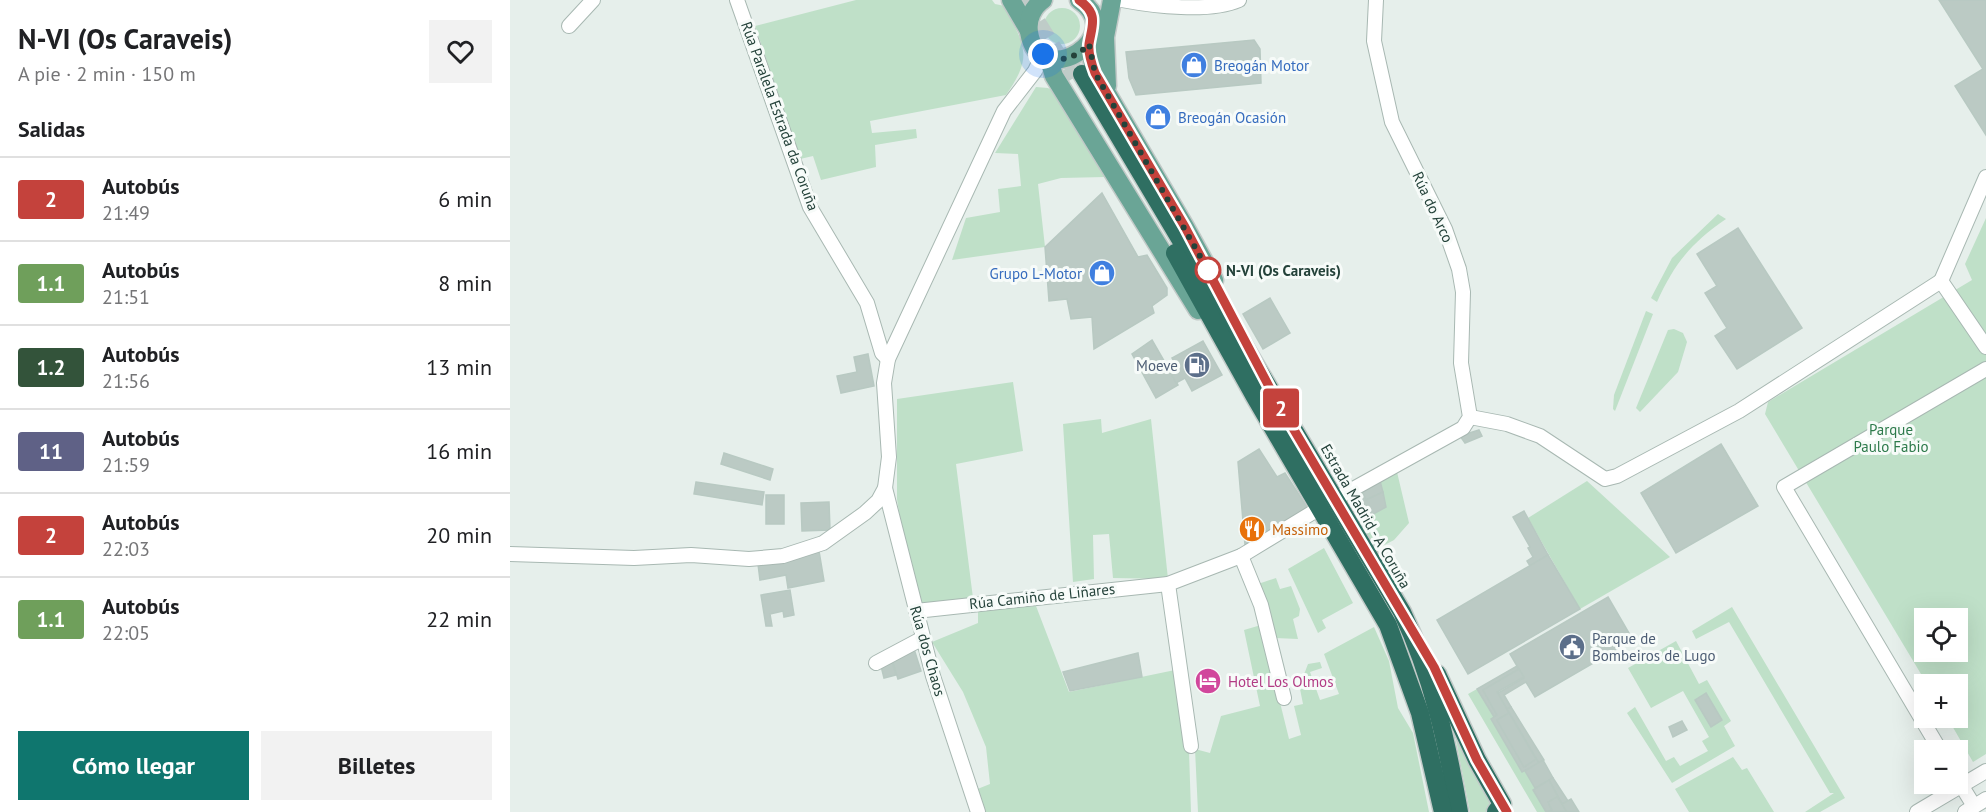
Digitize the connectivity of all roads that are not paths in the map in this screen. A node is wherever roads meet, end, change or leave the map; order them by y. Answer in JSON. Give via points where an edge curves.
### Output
{"nodes":[{"id":1,"x":593,"y":0,"type":"edge"},
{"id":2,"x":737,"y":0,"type":"edge"},
{"id":3,"x":1011,"y":0,"type":"edge"},
{"id":4,"x":1043,"y":0,"type":"edge"},
{"id":5,"x":1079,"y":0,"type":"edge"},
{"id":6,"x":1098,"y":0,"type":"edge"},
{"id":7,"x":1112,"y":0,"type":"edge"},
{"id":8,"x":1122,"y":0,"type":"edge"},
{"id":9,"x":1239,"y":0,"type":"edge"},
{"id":10,"x":1376,"y":0,"type":"edge"},
{"id":11,"x":1093,"y":19,"type":"junction"},
{"id":12,"x":569,"y":26,"type":"dead end"},
{"id":13,"x":1028,"y":29,"type":"junction"},
{"id":14,"x":1089,"y":44,"type":"junction"},
{"id":15,"x":1045,"y":55,"type":"junction"},
{"id":16,"x":1108,"y":94,"type":"junction"},
{"id":17,"x":1986,"y":177,"type":"edge"},
{"id":18,"x":1941,"y":281,"type":"junction"},
{"id":19,"x":1986,"y":347,"type":"edge"},
{"id":20,"x":888,"y":359,"type":"junction"},
{"id":21,"x":1986,"y":369,"type":"edge"},
{"id":22,"x":1274,"y":396,"type":"junction"},
{"id":23,"x":1255,"y":397,"type":"junction"},
{"id":24,"x":1470,"y":417,"type":"junction"},
{"id":25,"x":885,"y":488,"type":"junction"},
{"id":26,"x":1328,"y":504,"type":"junction"},
{"id":27,"x":510,"y":554,"type":"edge"},
{"id":28,"x":1241,"y":556,"type":"junction"},
{"id":29,"x":1168,"y":584,"type":"junction"},
{"id":30,"x":916,"y":611,"type":"junction"},
{"id":31,"x":1411,"y":632,"type":"junction"},
{"id":32,"x":923,"y":638,"type":"junction"},
{"id":33,"x":876,"y":663,"type":"dead end"},
{"id":34,"x":1284,"y":698,"type":"dead end"},
{"id":35,"x":1934,"y":740,"type":"edge"},
{"id":36,"x":1191,"y":746,"type":"dead end"},
{"id":37,"x":1986,"y":771,"type":"edge"},
{"id":38,"x":1968,"y":779,"type":"edge"},
{"id":39,"x":1943,"y":794,"type":"edge"},
{"id":40,"x":1501,"y":809,"type":"edge"},
{"id":41,"x":978,"y":812,"type":"edge"},
{"id":42,"x":1443,"y":812,"type":"edge"},
{"id":43,"x":1459,"y":812,"type":"edge"},
{"id":44,"x":1917,"y":812,"type":"edge"}],
"edges":[{"from":1,"to":12,"type":"street"},
{"from":2,"to":20,"type":"street","name":"Rúa Paralela Estrada da Coruña","via":[[810,207],[867,303],[882,354]]},
{"from":3,"to":13,"type":"main road"},
{"from":4,"to":13,"type":"main road","via":[[1033,11]]},
{"from":5,"to":11,"type":"main road"},
{"from":6,"to":11,"type":"main road"},
{"from":7,"to":16,"type":"main road","via":[[1104,56]]},
{"from":8,"to":9,"type":"street","via":[[1182,7],[1214,7]]},
{"from":10,"to":24,"type":"street","name":"Rúa do Arco","via":[[1374,41],[1392,122],[1445,229],[1460,269],[1461,363]]},
{"from":11,"to":14,"type":"main road"},
{"from":13,"to":15,"type":"main road","via":[[1030,39]]},
{"from":14,"to":15,"type":"main road","via":[[1070,58]]},
{"from":14,"to":16,"type":"main road","via":[[1092,65]]},
{"from":15,"to":20,"type":"street","via":[[1004,111]]},
{"from":15,"to":23,"type":"main road","via":[[1167,263]]},
{"from":16,"to":22,"type":"main road","via":[[1185,227]]},
{"from":17,"to":18,"type":"street"},
{"from":18,"to":19,"type":"street"},
{"from":18,"to":24,"type":"street","via":[[1739,411],[1617,476],[1605,479],[1540,436]]},
{"from":20,"to":25,"type":"street","via":[[884,383],[889,458]]},
{"from":21,"to":35,"type":"street","via":[[1784,487]]},
{"from":22,"to":23,"type":"highway","name":"Estrada Madrid - A Coruña","via":[[1077,76]]},
{"from":22,"to":26,"type":"highway","name":"Estrada Madrid - A Coruña"},
{"from":23,"to":26,"type":"highway","name":"Estrada Madrid - A Coruña"},
{"from":24,"to":26,"type":"street","via":[[1463,428]]},
{"from":25,"to":27,"type":"street","via":[[865,513],[823,543],[783,556],[749,559]]},
{"from":25,"to":30,"type":"street","name":"Rúa dos Chaos"},
{"from":26,"to":28,"type":"street","name":"Rúa Camiño de Liñares"},
{"from":26,"to":31,"type":"highway","name":"Estrada Madrid - A Coruña"},
{"from":26,"to":42,"type":"highway","name":"Estrada Madrid - A Coruña","via":[[1397,645],[1420,713]]},
{"from":28,"to":29,"type":"street","name":"Rúa Camiño de Liñares"},
{"from":28,"to":34,"type":"street","via":[[1261,605]]},
{"from":29,"to":30,"type":"street","name":"Rúa Camiño de Liñares"},
{"from":29,"to":36,"type":"street"},
{"from":30,"to":32,"type":"street","name":"Rúa dos Chaos"},
{"from":31,"to":40,"type":"highway","via":[[1434,667]]},
{"from":31,"to":43,"type":"highway","name":"Estrada Madrid - A Coruña","via":[[1436,701]]},
{"from":32,"to":33,"type":"street"},
{"from":32,"to":41,"type":"street","name":"Rúa dos Chaos"},
{"from":37,"to":38,"type":"street"},
{"from":39,"to":44,"type":"street"}]}
